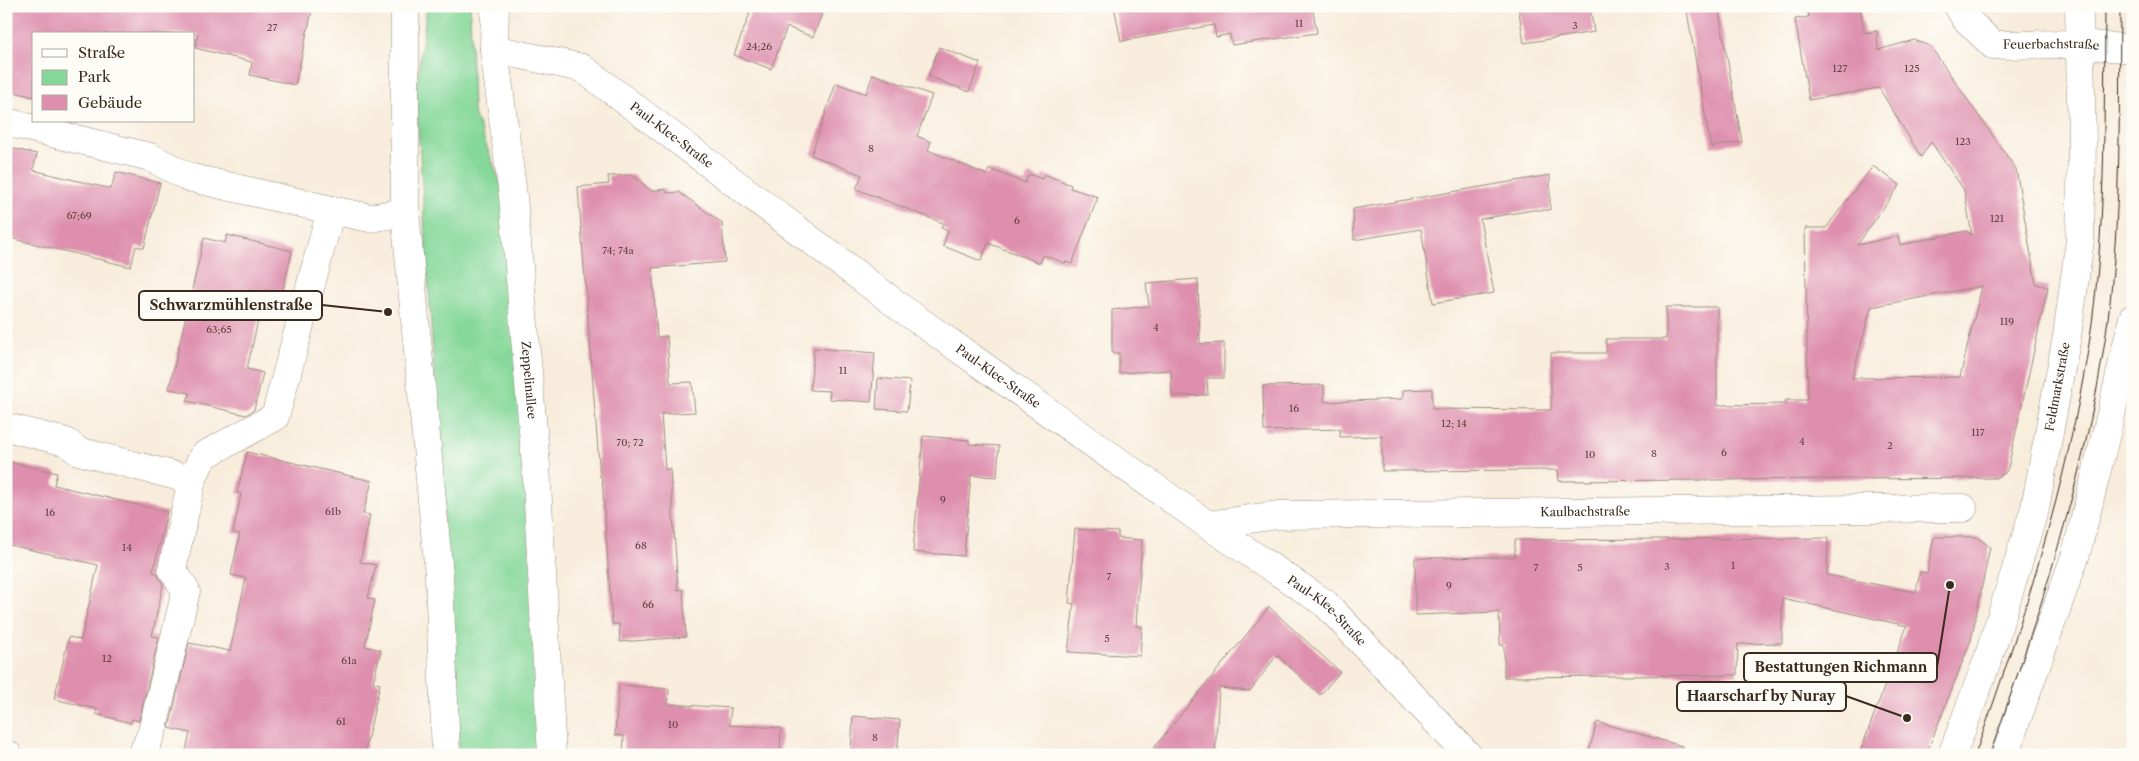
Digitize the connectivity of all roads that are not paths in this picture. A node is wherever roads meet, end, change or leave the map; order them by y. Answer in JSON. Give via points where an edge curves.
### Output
{"nodes":[{"id":1,"x":405,"y":6,"type":"edge"},
{"id":2,"x":495,"y":6,"type":"edge"},
{"id":3,"x":1958,"y":6,"type":"edge"},
{"id":4,"x":2079,"y":6,"type":"edge"},
{"id":5,"x":2080,"y":44,"type":"junction"},
{"id":6,"x":494,"y":50,"type":"junction"},
{"id":7,"x":2133,"y":50,"type":"edge"},
{"id":8,"x":6,"y":122,"type":"edge"},
{"id":9,"x":330,"y":210,"type":"junction"},
{"id":10,"x":405,"y":212,"type":"junction"},
{"id":11,"x":2133,"y":318,"type":"edge"},
{"id":12,"x":6,"y":428,"type":"edge"},
{"id":13,"x":192,"y":480,"type":"junction"},
{"id":14,"x":1962,"y":508,"type":"dead end"},
{"id":15,"x":1208,"y":525,"type":"junction"},
{"id":16,"x":142,"y":755,"type":"edge"},
{"id":17,"x":446,"y":755,"type":"edge"},
{"id":18,"x":552,"y":755,"type":"edge"},
{"id":19,"x":1468,"y":755,"type":"edge"},
{"id":20,"x":1952,"y":755,"type":"edge"},
{"id":21,"x":2004,"y":755,"type":"edge"}],
"edges":[{"from":1,"to":10,"type":"street"},
{"from":2,"to":6,"type":"street","name":"Zeppelinallee"},
{"from":3,"to":5,"type":"street","name":"Feuerbachstraße","via":[[1965,18],[1993,45]]},
{"from":4,"to":5,"type":"street","name":"Feldmarkstraße"},
{"from":5,"to":7,"type":"street","name":"Feuerbachstraße"},
{"from":5,"to":20,"type":"street","name":"Feldmarkstraße","via":[[2080,240],[2067,336],[2035,508],[1988,659]]},
{"from":6,"to":15,"type":"street","name":"Paul-Klee-Straße","via":[[582,68],[904,310]]},
{"from":6,"to":18,"type":"street","name":"Zeppelinallee","via":[[513,196],[536,466]]},
{"from":8,"to":9,"type":"street","via":[[150,157],[188,177]]},
{"from":9,"to":10,"type":"street","via":[[370,218]]},
{"from":9,"to":13,"type":"street","via":[[276,417],[203,456]]},
{"from":10,"to":17,"type":"street","via":[[439,575]]},
{"from":11,"to":21,"type":"street","via":[[2076,554]]},
{"from":12,"to":13,"type":"street","via":[[66,442],[78,451]]},
{"from":13,"to":16,"type":"street","via":[[172,569],[186,591],[152,732]]},
{"from":14,"to":15,"type":"street","name":"Kaulbachstraße","via":[[1277,515]]},
{"from":15,"to":19,"type":"street","name":"Paul-Klee-Straße","via":[[1326,604]]}]}
